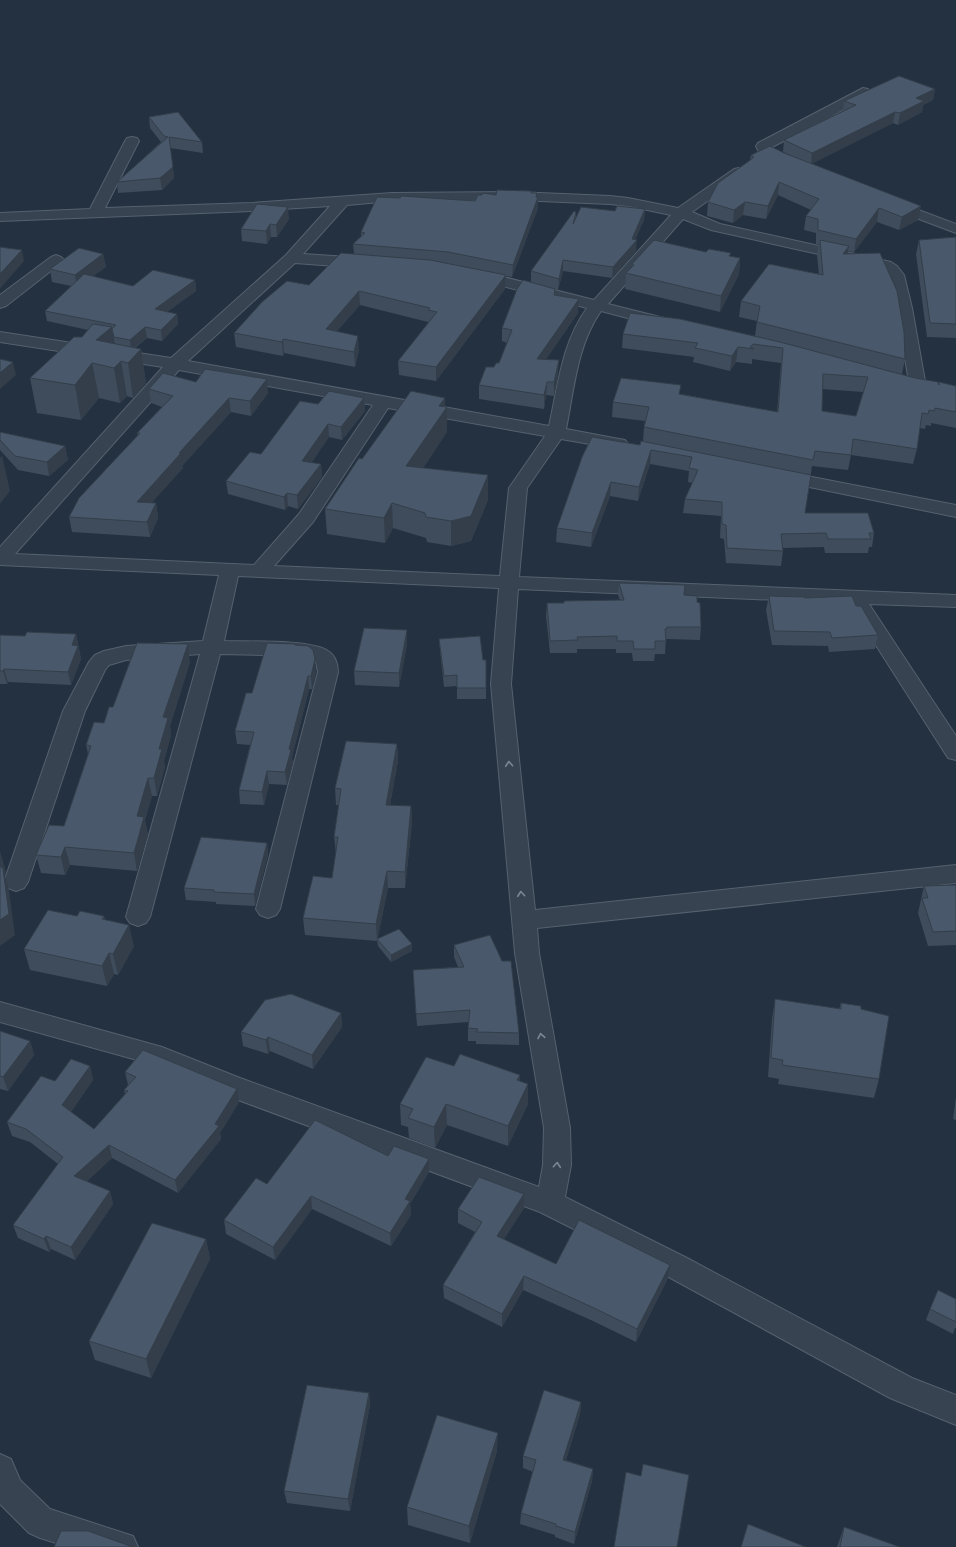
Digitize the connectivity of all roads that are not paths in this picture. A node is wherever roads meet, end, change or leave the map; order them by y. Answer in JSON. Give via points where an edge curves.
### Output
{"nodes":[{"id":1,"x":863,"y":92,"type":"edge"},
{"id":2,"x":132,"y":141,"type":"dead end"},
{"id":3,"x":802,"y":168,"type":"edge"},
{"id":4,"x":742,"y":170,"type":"edge"},
{"id":5,"x":882,"y":200,"type":"edge"},
{"id":6,"x":343,"y":201,"type":"junction"},
{"id":7,"x":96,"y":212,"type":"junction"},
{"id":8,"x":681,"y":214,"type":"junction"},
{"id":9,"x":0,"y":217,"type":"edge"},
{"id":10,"x":956,"y":229,"type":"edge"},
{"id":11,"x":291,"y":258,"type":"junction"},
{"id":12,"x":56,"y":260,"type":"dead end"},
{"id":13,"x":376,"y":263,"type":"edge"},
{"id":14,"x":464,"y":273,"type":"edge"},
{"id":15,"x":0,"y":303,"type":"edge"},
{"id":16,"x":596,"y":307,"type":"junction"},
{"id":17,"x":673,"y":325,"type":"edge"},
{"id":18,"x":0,"y":337,"type":"edge"},
{"id":19,"x":175,"y":364,"type":"junction"},
{"id":20,"x":918,"y":387,"type":"edge"},
{"id":21,"x":384,"y":401,"type":"junction"},
{"id":22,"x":557,"y":432,"type":"junction"},
{"id":23,"x":635,"y":447,"type":"edge"},
{"id":24,"x":768,"y":474,"type":"edge"},
{"id":25,"x":956,"y":511,"type":"edge"},
{"id":26,"x":0,"y":559,"type":"edge"},
{"id":27,"x":230,"y":571,"type":"junction"},
{"id":28,"x":259,"y":572,"type":"junction"},
{"id":29,"x":510,"y":584,"type":"junction"},
{"id":30,"x":854,"y":597,"type":"junction"},
{"id":31,"x":956,"y":601,"type":"edge"},
{"id":32,"x":212,"y":647,"type":"junction"},
{"id":33,"x":956,"y":754,"type":"edge"},
{"id":34,"x":956,"y":874,"type":"edge"},
{"id":35,"x":16,"y":882,"type":"dead end"},
{"id":36,"x":268,"y":909,"type":"dead end"},
{"id":37,"x":138,"y":917,"type":"dead end"},
{"id":38,"x":524,"y":920,"type":"junction"},
{"id":39,"x":0,"y":1012,"type":"edge"},
{"id":40,"x":550,"y":1203,"type":"junction"},
{"id":41,"x":956,"y":1410,"type":"edge"},
{"id":42,"x":0,"y":1470,"type":"edge"},
{"id":43,"x":122,"y":1547,"type":"edge"}],
"edges":[{"from":1,"to":3,"type":"street","via":[[763,146],[765,151]]},
{"from":2,"to":7,"type":"street"},
{"from":4,"to":8,"type":"street"},
{"from":5,"to":10,"type":"street"},
{"from":6,"to":7,"type":"street"},
{"from":6,"to":8,"type":"street","via":[[392,197],[580,198],[628,202]]},
{"from":6,"to":11,"type":"street"},
{"from":7,"to":9,"type":"street"},
{"from":8,"to":16,"type":"street"},
{"from":8,"to":20,"type":"street","via":[[716,227],[877,262],[892,269],[896,275],[904,308]]},
{"from":11,"to":13,"type":"street"},
{"from":11,"to":19,"type":"street"},
{"from":12,"to":15,"type":"street"},
{"from":14,"to":16,"type":"street"},
{"from":16,"to":17,"type":"street"},
{"from":16,"to":22,"type":"street","via":[[585,322],[571,360]]},
{"from":18,"to":19,"type":"street"},
{"from":19,"to":21,"type":"street"},
{"from":19,"to":26,"type":"street"},
{"from":21,"to":22,"type":"street"},
{"from":21,"to":28,"type":"street","via":[[306,518]]},
{"from":22,"to":23,"type":"street"},
{"from":22,"to":29,"type":"street","via":[[518,488]]},
{"from":24,"to":25,"type":"street"},
{"from":26,"to":27,"type":"street"},
{"from":27,"to":28,"type":"street"},
{"from":27,"to":32,"type":"street"},
{"from":28,"to":29,"type":"street"},
{"from":29,"to":30,"type":"street"},
{"from":38,"to":29,"type":"street","one_way":true,"via":[[501,684],[503,632]]},
{"from":30,"to":31,"type":"street"},
{"from":30,"to":33,"type":"street"},
{"from":32,"to":35,"type":"street","via":[[126,652],[102,660],[96,667],[74,711]]},
{"from":32,"to":36,"type":"street","via":[[308,650],[317,652],[328,663],[328,672]]},
{"from":32,"to":37,"type":"street"},
{"from":34,"to":38,"type":"street"},
{"from":40,"to":38,"type":"street","one_way":true,"via":[[558,1165],[557,1128],[532,986]]},
{"from":39,"to":40,"type":"street","via":[[153,1054],[370,1138]]},
{"from":40,"to":41,"type":"street","via":[[674,1266],[900,1388]]},
{"from":42,"to":43,"type":"street","via":[[9,1491],[40,1522]]}]}
